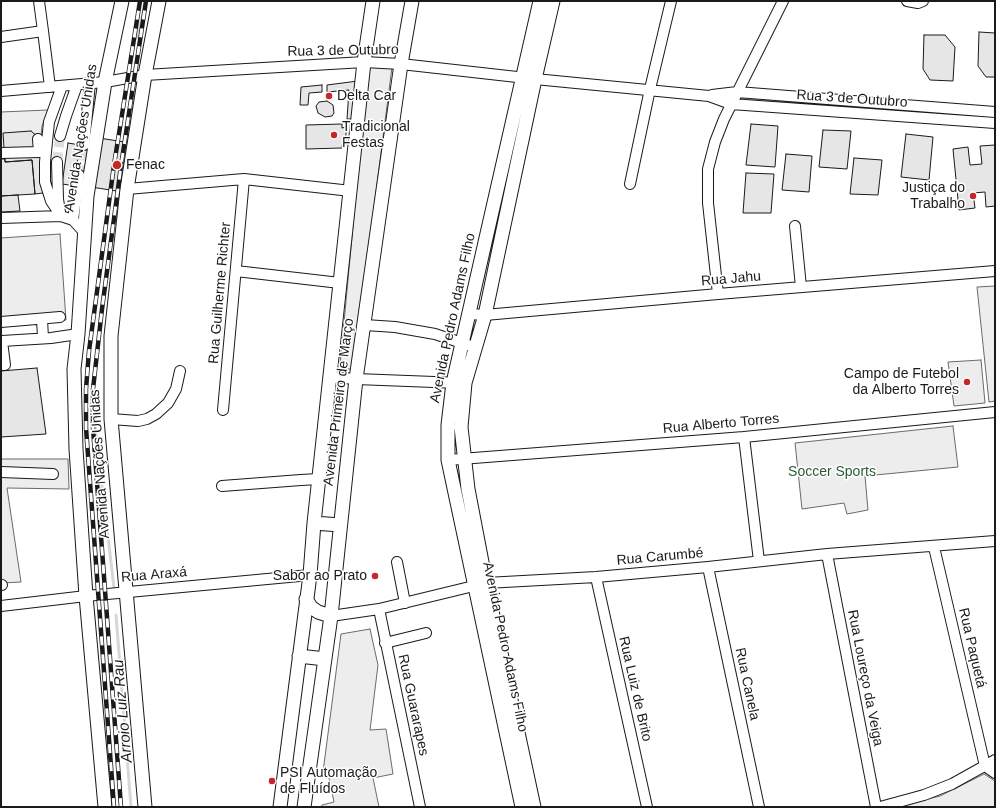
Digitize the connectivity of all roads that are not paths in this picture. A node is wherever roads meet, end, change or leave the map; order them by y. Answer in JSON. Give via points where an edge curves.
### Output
{"nodes":[{"id":1,"x":39,"y":1,"type":"edge"},
{"id":2,"x":122,"y":1,"type":"edge"},
{"id":3,"x":159,"y":1,"type":"edge"},
{"id":4,"x":373,"y":1,"type":"edge"},
{"id":5,"x":412,"y":1,"type":"edge"},
{"id":6,"x":540,"y":1,"type":"edge"},
{"id":7,"x":553,"y":1,"type":"edge"},
{"id":8,"x":671,"y":1,"type":"edge"},
{"id":9,"x":783,"y":1,"type":"edge"},
{"id":10,"x":907,"y":1,"type":"edge"},
{"id":11,"x":922,"y":1,"type":"edge"},
{"id":12,"x":43,"y":31,"type":"junction"},
{"id":13,"x":1,"y":37,"type":"edge"},
{"id":14,"x":364,"y":62,"type":"junction"},
{"id":15,"x":401,"y":64,"type":"junction"},
{"id":16,"x":145,"y":75,"type":"junction"},
{"id":17,"x":522,"y":77,"type":"junction"},
{"id":18,"x":535,"y":79,"type":"junction"},
{"id":19,"x":105,"y":82,"type":"junction"},
{"id":20,"x":90,"y":84,"type":"junction"},
{"id":21,"x":77,"y":85,"type":"junction"},
{"id":22,"x":62,"y":86,"type":"junction"},
{"id":23,"x":50,"y":87,"type":"junction"},
{"id":24,"x":650,"y":89,"type":"junction"},
{"id":25,"x":1,"y":91,"type":"edge"},
{"id":26,"x":737,"y":92,"type":"junction"},
{"id":27,"x":709,"y":96,"type":"junction"},
{"id":28,"x":865,"y":103,"type":"junction"},
{"id":29,"x":731,"y":104,"type":"junction"},
{"id":30,"x":965,"y":110,"type":"junction"},
{"id":31,"x":995,"y":112,"type":"edge"},
{"id":32,"x":864,"y":113,"type":"junction"},
{"id":33,"x":965,"y":121,"type":"junction"},
{"id":34,"x":995,"y":122,"type":"edge"},
{"id":35,"x":60,"y":136,"type":"tunnel mouth"},
{"id":36,"x":38,"y":139,"type":"dead end"},
{"id":37,"x":84,"y":145,"type":"tunnel mouth"},
{"id":38,"x":1,"y":153,"type":"edge"},
{"id":39,"x":57,"y":162,"type":"tunnel mouth"},
{"id":40,"x":79,"y":175,"type":"tunnel mouth"},
{"id":41,"x":244,"y":179,"type":"junction"},
{"id":42,"x":630,"y":184,"type":"dead end"},
{"id":43,"x":127,"y":189,"type":"junction"},
{"id":44,"x":350,"y":191,"type":"junction"},
{"id":45,"x":61,"y":216,"type":"junction"},
{"id":46,"x":1,"y":218,"type":"edge"},
{"id":47,"x":73,"y":220,"type":"junction"},
{"id":48,"x":795,"y":226,"type":"dead end"},
{"id":49,"x":84,"y":232,"type":"junction"},
{"id":50,"x":236,"y":271,"type":"junction"},
{"id":51,"x":995,"y":271,"type":"edge"},
{"id":52,"x":340,"y":282,"type":"junction"},
{"id":53,"x":801,"y":287,"type":"junction"},
{"id":54,"x":718,"y":294,"type":"junction"},
{"id":55,"x":470,"y":314,"type":"junction"},
{"id":56,"x":485,"y":315,"type":"junction"},
{"id":57,"x":60,"y":317,"type":"dead end"},
{"id":58,"x":42,"y":319,"type":"junction"},
{"id":59,"x":23,"y":320,"type":"junction"},
{"id":60,"x":1,"y":322,"type":"edge"},
{"id":61,"x":365,"y":325,"type":"junction"},
{"id":62,"x":78,"y":334,"type":"junction"},
{"id":63,"x":43,"y":338,"type":"junction"},
{"id":64,"x":24,"y":339,"type":"junction"},
{"id":65,"x":2,"y":340,"type":"junction"},
{"id":66,"x":462,"y":344,"type":"junction"},
{"id":67,"x":475,"y":347,"type":"junction"},
{"id":68,"x":1,"y":365,"type":"edge"},
{"id":69,"x":180,"y":371,"type":"dead end"},
{"id":70,"x":330,"y":377,"type":"junction"},
{"id":71,"x":356,"y":379,"type":"junction"},
{"id":72,"x":459,"y":383,"type":"junction"},
{"id":73,"x":223,"y":410,"type":"dead end"},
{"id":74,"x":995,"y":412,"type":"edge"},
{"id":75,"x":110,"y":419,"type":"junction"},
{"id":76,"x":744,"y":437,"type":"junction"},
{"id":77,"x":464,"y":458,"type":"junction"},
{"id":78,"x":448,"y":460,"type":"junction"},
{"id":79,"x":1,"y":472,"type":"edge"},
{"id":80,"x":54,"y":474,"type":"dead end"},
{"id":81,"x":319,"y":479,"type":"junction"},
{"id":82,"x":222,"y":486,"type":"dead end"},
{"id":83,"x":314,"y":523,"type":"junction"},
{"id":84,"x":340,"y":525,"type":"junction"},
{"id":85,"x":995,"y":541,"type":"edge"},
{"id":86,"x":934,"y":547,"type":"junction"},
{"id":87,"x":827,"y":554,"type":"junction"},
{"id":88,"x":760,"y":561,"type":"junction"},
{"id":89,"x":397,"y":562,"type":"dead end"},
{"id":90,"x":708,"y":567,"type":"junction"},
{"id":91,"x":310,"y":575,"type":"junction"},
{"id":92,"x":596,"y":577,"type":"junction"},
{"id":93,"x":480,"y":584,"type":"junction"},
{"id":94,"x":126,"y":592,"type":"junction"},
{"id":95,"x":86,"y":596,"type":"junction"},
{"id":96,"x":306,"y":599,"type":"junction"},
{"id":97,"x":405,"y":603,"type":"junction"},
{"id":98,"x":1,"y":606,"type":"edge"},
{"id":99,"x":379,"y":610,"type":"junction"},
{"id":100,"x":331,"y":616,"type":"junction"},
{"id":101,"x":426,"y":633,"type":"dead end"},
{"id":102,"x":385,"y":643,"type":"junction"},
{"id":103,"x":299,"y":656,"type":"junction"},
{"id":104,"x":325,"y":659,"type":"junction"},
{"id":105,"x":995,"y":760,"type":"edge"},
{"id":106,"x":985,"y":766,"type":"junction"},
{"id":107,"x":995,"y":773,"type":"edge"},
{"id":108,"x":105,"y":807,"type":"edge"},
{"id":109,"x":145,"y":807,"type":"edge"},
{"id":110,"x":280,"y":807,"type":"edge"},
{"id":111,"x":304,"y":807,"type":"edge"},
{"id":112,"x":420,"y":807,"type":"edge"},
{"id":113,"x":522,"y":807,"type":"edge"},
{"id":114,"x":534,"y":807,"type":"edge"},
{"id":115,"x":647,"y":807,"type":"edge"},
{"id":116,"x":760,"y":807,"type":"edge"},
{"id":117,"x":876,"y":807,"type":"edge"},
{"id":118,"x":880,"y":807,"type":"edge"}],
"edges":[{"from":1,"to":12,"type":"street"},
{"from":2,"to":19,"type":"main road","name":"Avenida Nações Unidas"},
{"from":3,"to":16,"type":"main road","name":"Avenida Nações Unidas"},
{"from":4,"to":14,"type":"main road","name":"Avenida Primeiro de Março"},
{"from":5,"to":15,"type":"main road","name":"Avenida Primeiro de Março"},
{"from":6,"to":17,"type":"main road","name":"Avenida Pedro Adams Filho"},
{"from":7,"to":18,"type":"main road","name":"Avenida Pedro Adams Filho"},
{"from":8,"to":24,"type":"street"},
{"from":9,"to":26,"type":"street"},
{"from":10,"to":11,"type":"street"},
{"from":12,"to":13,"type":"street"},
{"from":12,"to":23,"type":"street"},
{"from":14,"to":15,"type":"street","name":"Rua 3 de Outubro"},
{"from":14,"to":16,"type":"street","name":"Rua 3 de Outubro"},
{"from":14,"to":44,"type":"main road","name":"Avenida Primeiro de Março"},
{"from":15,"to":17,"type":"street","name":"Rua 3 de Outubro"},
{"from":15,"to":61,"type":"main road","name":"Avenida Primeiro de Março"},
{"from":16,"to":19,"type":"street","name":"Rua 3 de Outubro"},
{"from":16,"to":43,"type":"main road","name":"Avenida Nações Unidas"},
{"from":17,"to":18,"type":"street","name":"Rua 3 de Outubro"},
{"from":17,"to":55,"type":"main road","name":"Avenida Pedro Adams Filho"},
{"from":18,"to":24,"type":"street","name":"Rua 3 de Outubro"},
{"from":18,"to":56,"type":"main road","name":"Avenida Pedro Adams Filho"},
{"from":19,"to":20,"type":"street","name":"Rua 3 de Outubro"},
{"from":19,"to":49,"type":"main road","name":"Avenida Nações Unidas","via":[[87,196]]},
{"from":20,"to":21,"type":"street","name":"Rua 3 de Outubro"},
{"from":20,"to":37,"type":"street"},
{"from":21,"to":22,"type":"street","name":"Rua 3 de Outubro"},
{"from":21,"to":35,"type":"street"},
{"from":22,"to":23,"type":"street","name":"Rua 3 de Outubro"},
{"from":22,"to":45,"type":"street","via":[[49,122],[44,162],[45,182],[50,201]]},
{"from":23,"to":25,"type":"street","name":"Rua 3 de Outubro"},
{"from":24,"to":27,"type":"street","name":"Rua 3 de Outubro"},
{"from":24,"to":42,"type":"street"},
{"from":26,"to":27,"type":"street","name":"Rua 3 de Outubro"},
{"from":26,"to":28,"type":"street","name":"Rua 3 de Outubro"},
{"from":26,"to":29,"type":"street"},
{"from":27,"to":29,"type":"street","name":"Rua 3 de Outubro"},
{"from":28,"to":30,"type":"street","name":"Rua 3 de Outubro"},
{"from":28,"to":32,"type":"street"},
{"from":29,"to":32,"type":"street","name":"Rua 3 de Outubro"},
{"from":29,"to":54,"type":"street","via":[[715,142],[708,169],[708,203]]},
{"from":30,"to":31,"type":"street","name":"Rua 3 de Outubro"},
{"from":30,"to":33,"type":"street"},
{"from":32,"to":33,"type":"street","name":"Rua 3 de Outubro"},
{"from":33,"to":34,"type":"street","name":"Rua 3 de Outubro"},
{"from":36,"to":38,"type":"street","via":[[39,152]]},
{"from":39,"to":45,"type":"street"},
{"from":40,"to":47,"type":"street"},
{"from":41,"to":43,"type":"street"},
{"from":41,"to":44,"type":"street"},
{"from":41,"to":50,"type":"street","name":"Rua Guilherme Richter"},
{"from":43,"to":75,"type":"main road","name":"Avenida Nações Unidas","via":[[111,336]]},
{"from":44,"to":52,"type":"main road","name":"Avenida Primeiro de Março"},
{"from":45,"to":46,"type":"street"},
{"from":45,"to":47,"type":"street"},
{"from":47,"to":49,"type":"street"},
{"from":48,"to":53,"type":"street"},
{"from":49,"to":62,"type":"main road","name":"Avenida Nações Unidas"},
{"from":50,"to":52,"type":"street"},
{"from":50,"to":73,"type":"street","name":"Rua Guilherme Richter"},
{"from":51,"to":53,"type":"street","name":"Rua Jahu"},
{"from":52,"to":70,"type":"main road","name":"Avenida Primeiro de Março"},
{"from":53,"to":54,"type":"street","name":"Rua Jahu"},
{"from":54,"to":56,"type":"street","name":"Rua Jahu"},
{"from":55,"to":56,"type":"street","name":"Rua Jahu"},
{"from":55,"to":66,"type":"main road","name":"Avenida Pedro Adams Filho"},
{"from":56,"to":67,"type":"main road","name":"Avenida Pedro Adams Filho"},
{"from":57,"to":58,"type":"street"},
{"from":58,"to":59,"type":"street"},
{"from":58,"to":63,"type":"street"},
{"from":59,"to":60,"type":"street"},
{"from":59,"to":64,"type":"street"},
{"from":60,"to":65,"type":"street"},
{"from":61,"to":66,"type":"street","via":[[435,334]]},
{"from":61,"to":71,"type":"main road","name":"Avenida Primeiro de Março"},
{"from":62,"to":63,"type":"street"},
{"from":62,"to":95,"type":"main road","name":"Avenida Nações Unidas","via":[[74,369]]},
{"from":63,"to":64,"type":"street"},
{"from":64,"to":65,"type":"street"},
{"from":65,"to":68,"type":"street","via":[[5,365]]},
{"from":66,"to":67,"type":"street"},
{"from":66,"to":72,"type":"main road","name":"Avenida Pedro Adams Filho"},
{"from":67,"to":72,"type":"main road","name":"Avenida Pedro Adams Filho"},
{"from":69,"to":75,"type":"street","via":[[176,389],[168,403],[156,414],[138,421]]},
{"from":70,"to":71,"type":"street"},
{"from":70,"to":81,"type":"main road","name":"Avenida Primeiro de Março"},
{"from":71,"to":72,"type":"street"},
{"from":71,"to":84,"type":"main road","name":"Avenida Primeiro de Março"},
{"from":72,"to":77,"type":"main road","name":"Avenida Pedro Adams Filho"},
{"from":72,"to":78,"type":"main road","name":"Avenida Pedro Adams Filho","via":[[448,425]]},
{"from":74,"to":76,"type":"street","name":"Rua Alberto Torres"},
{"from":75,"to":94,"type":"main road","name":"Avenida Nações Unidas"},
{"from":76,"to":77,"type":"street","name":"Rua Alberto Torres"},
{"from":76,"to":88,"type":"street"},
{"from":77,"to":78,"type":"street","name":"Rua Alberto Torres"},
{"from":77,"to":93,"type":"main road","name":"Avenida Pedro Adams Filho"},
{"from":78,"to":93,"type":"main road","name":"Avenida Pedro Adams Filho"},
{"from":79,"to":80,"type":"street"},
{"from":81,"to":82,"type":"street"},
{"from":81,"to":83,"type":"main road","name":"Avenida Primeiro de Março"},
{"from":83,"to":84,"type":"main road"},
{"from":83,"to":91,"type":"main road","name":"Avenida Primeiro de Março"},
{"from":84,"to":100,"type":"main road","name":"Avenida Primeiro de Março"},
{"from":85,"to":86,"type":"street","name":"Rua Carumbé"},
{"from":86,"to":87,"type":"street","name":"Rua Carumbé"},
{"from":86,"to":106,"type":"street","name":"Rua Paquetá"},
{"from":87,"to":88,"type":"street","name":"Rua Carumbé"},
{"from":87,"to":117,"type":"street","name":"Rua Loureço da Veiga"},
{"from":88,"to":90,"type":"street","name":"Rua Carumbé"},
{"from":89,"to":97,"type":"street"},
{"from":90,"to":92,"type":"street","name":"Rua Carumbé"},
{"from":90,"to":116,"type":"street","name":"Rua Canela"},
{"from":91,"to":94,"type":"street","name":"Rua Araxá"},
{"from":91,"to":96,"type":"main road","name":"Avenida Primeiro de Março"},
{"from":92,"to":93,"type":"street","name":"Rua Carumbé"},
{"from":92,"to":115,"type":"street","name":"Rua Luiz de Brito"},
{"from":93,"to":97,"type":"street","name":"Rua Carumbé"},
{"from":93,"to":113,"type":"main road","name":"Avenida Pedro Adams Filho"},
{"from":93,"to":114,"type":"main road","name":"Avenida Pedro Adams Filho"},
{"from":94,"to":95,"type":"street","name":"Rua Araxá"},
{"from":94,"to":109,"type":"main road","name":"Avenida Nações Unidas"},
{"from":95,"to":98,"type":"street","name":"Rua Araxá"},
{"from":95,"to":108,"type":"main road","name":"Avenida Nações Unidas"},
{"from":96,"to":100,"type":"main road","via":[[318,612]]},
{"from":96,"to":103,"type":"main road","name":"Avenida Primeiro de Março"},
{"from":97,"to":99,"type":"street","name":"Rua Carumbé"},
{"from":99,"to":100,"type":"street","name":"Rua Carumbé"},
{"from":99,"to":102,"type":"street","name":"Rua Guararapes"},
{"from":100,"to":104,"type":"main road","name":"Avenida Primeiro de Março"},
{"from":101,"to":102,"type":"street"},
{"from":102,"to":112,"type":"street","name":"Rua Guararapes"},
{"from":103,"to":104,"type":"main road"},
{"from":103,"to":110,"type":"main road","name":"Avenida Primeiro de Março"},
{"from":104,"to":111,"type":"main road","name":"Avenida Primeiro de Março"},
{"from":105,"to":106,"type":"street"},
{"from":106,"to":107,"type":"street"},
{"from":106,"to":118,"type":"street","via":[[924,796]]}]}
